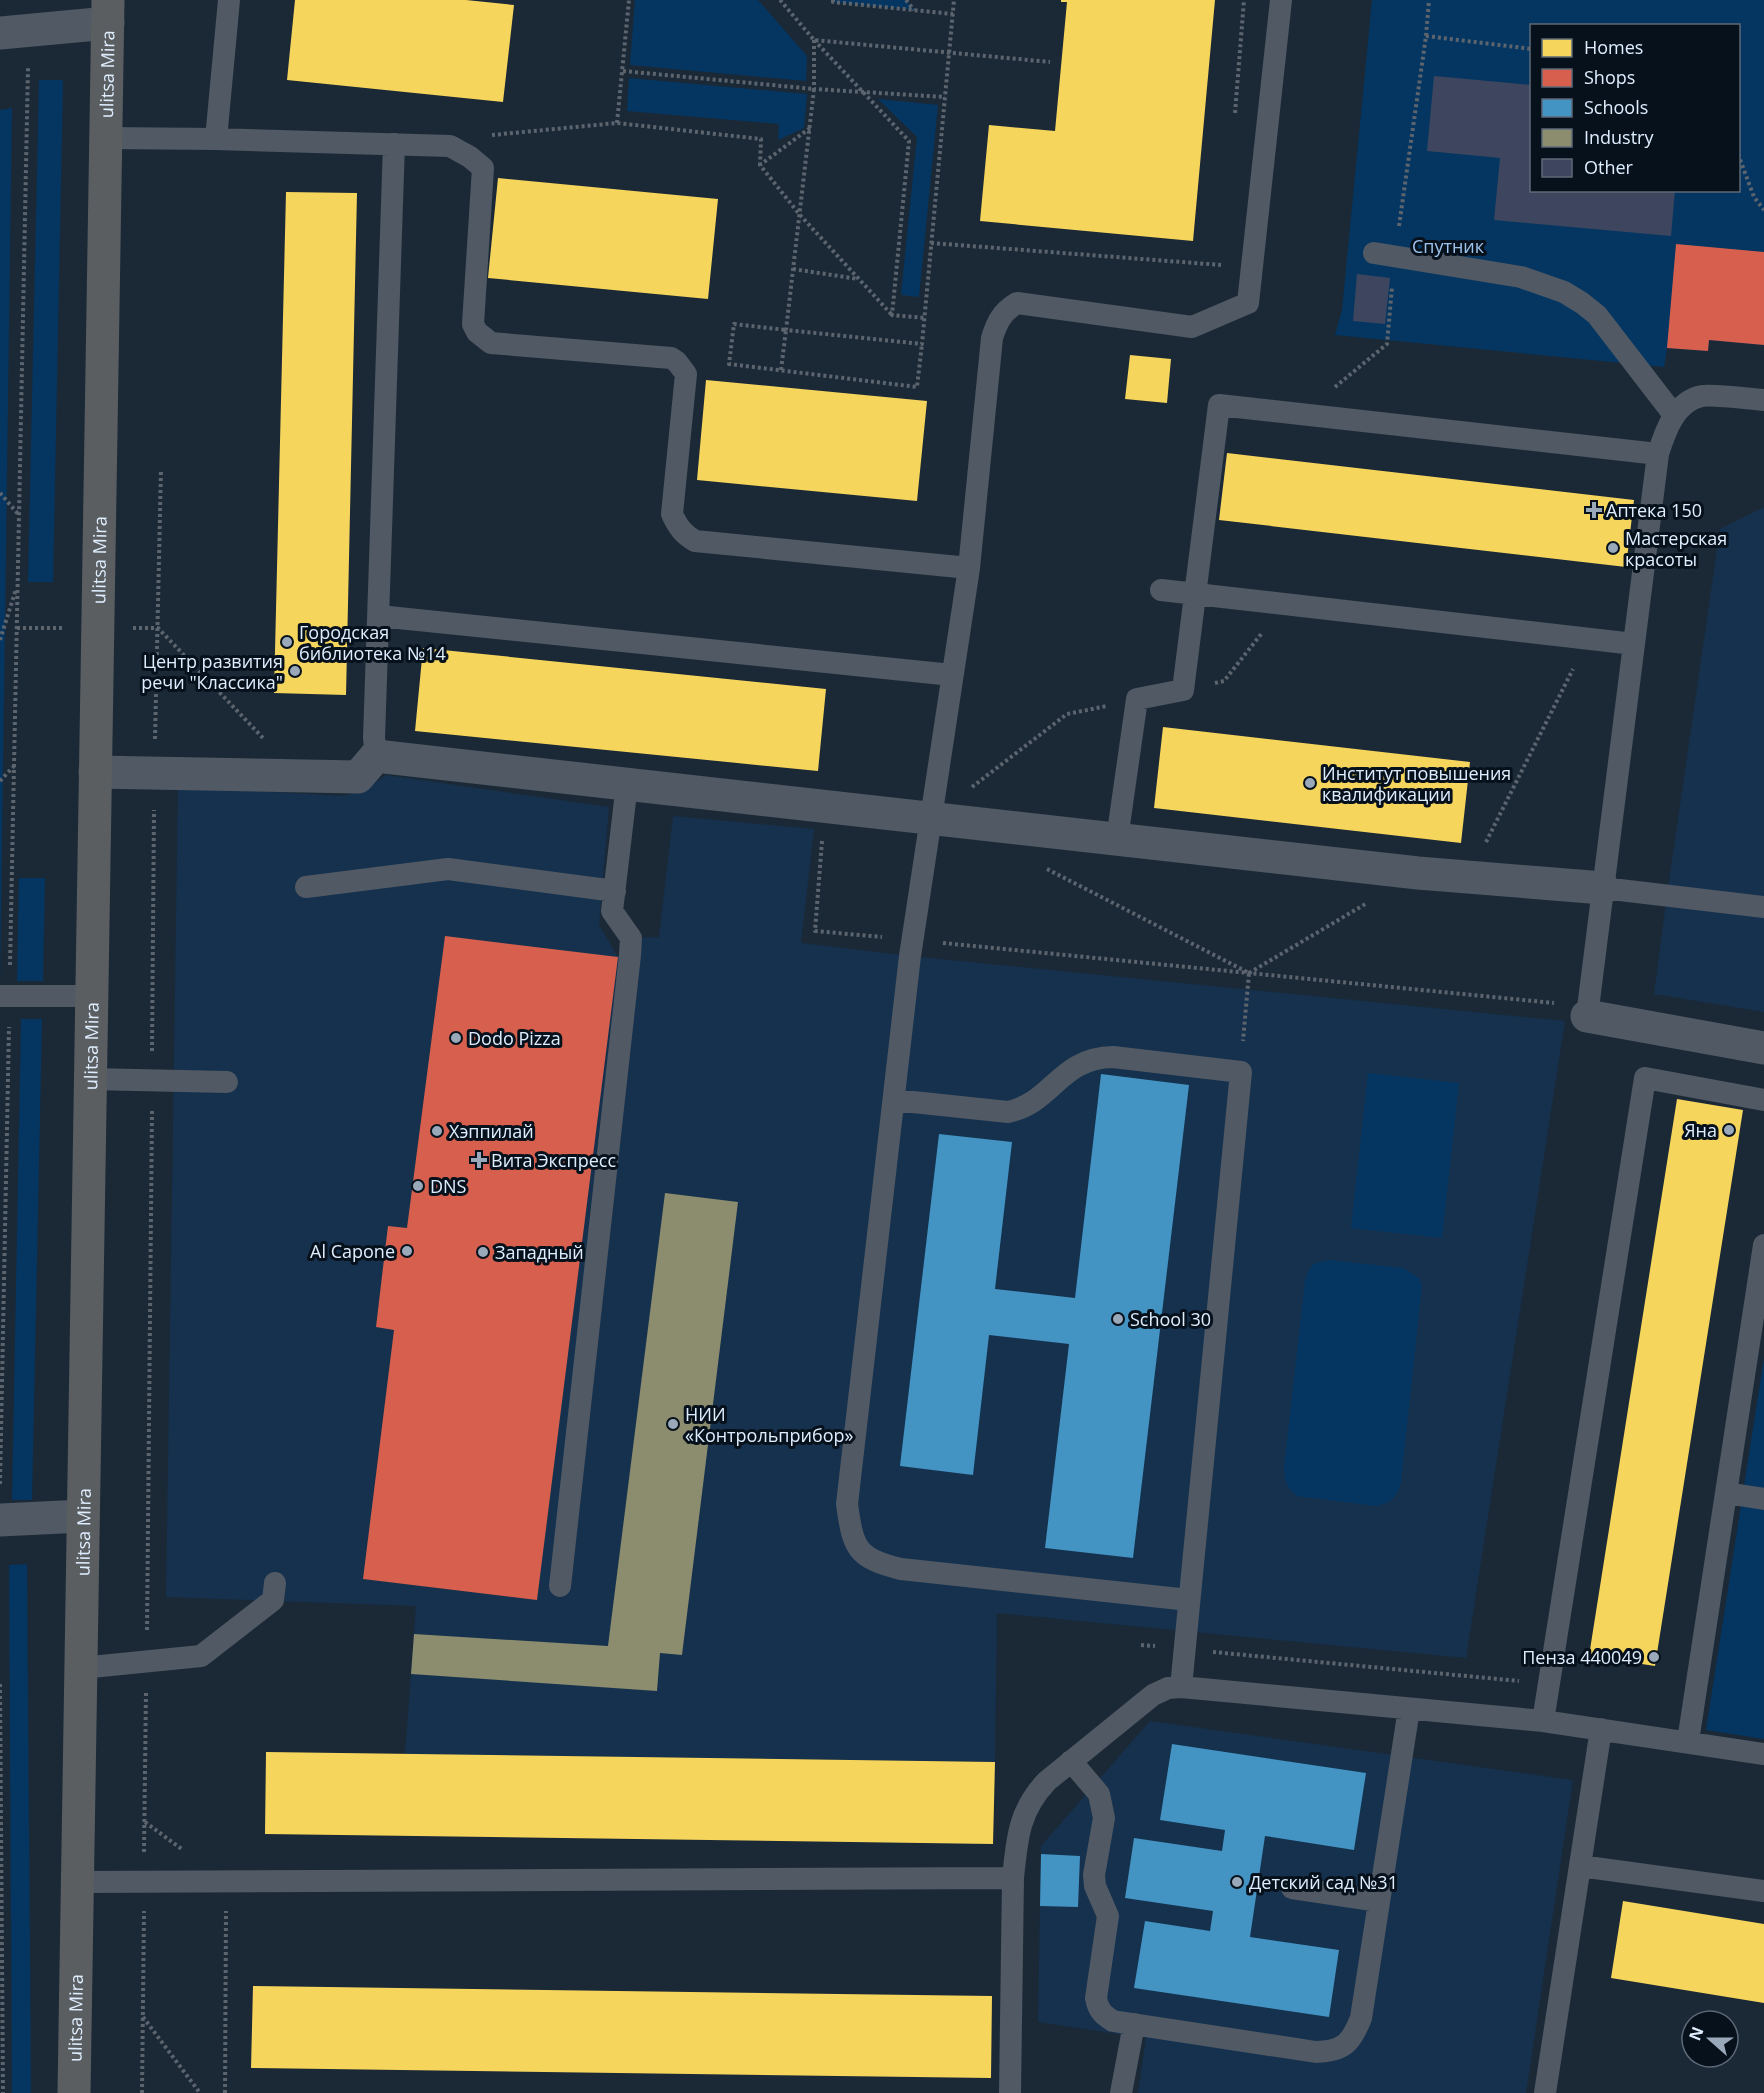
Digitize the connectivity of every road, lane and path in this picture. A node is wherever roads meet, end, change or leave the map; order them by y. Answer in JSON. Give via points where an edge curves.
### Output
{"nodes":[{"id":1,"x":229,"y":0,"type":"edge"},
{"id":2,"x":629,"y":0,"type":"edge"},
{"id":3,"x":780,"y":0,"type":"edge"},
{"id":4,"x":833,"y":0,"type":"edge"},
{"id":5,"x":906,"y":0,"type":"edge"},
{"id":6,"x":954,"y":0,"type":"edge"},
{"id":7,"x":1244,"y":0,"type":"edge"},
{"id":8,"x":1281,"y":0,"type":"edge"},
{"id":9,"x":915,"y":10,"type":"junction"},
{"id":10,"x":108,"y":11,"type":"edge"},
{"id":11,"x":953,"y":14,"type":"junction"},
{"id":12,"x":14,"y":32,"type":"edge"},
{"id":13,"x":1426,"y":36,"type":"dead end"},
{"id":14,"x":814,"y":40,"type":"junction"},
{"id":15,"x":1530,"y":49,"type":"edge"},
{"id":16,"x":949,"y":54,"type":"junction"},
{"id":17,"x":1050,"y":62,"type":"dead end"},
{"id":18,"x":623,"y":71,"type":"junction"},
{"id":19,"x":814,"y":89,"type":"junction"},
{"id":20,"x":864,"y":92,"type":"junction"},
{"id":21,"x":945,"y":98,"type":"junction"},
{"id":22,"x":1235,"y":115,"type":"dead end"},
{"id":23,"x":617,"y":123,"type":"junction"},
{"id":24,"x":810,"y":128,"type":"junction"},
{"id":25,"x":501,"y":132,"type":"dead end"},
{"id":26,"x":105,"y":138,"type":"junction"},
{"id":27,"x":216,"y":139,"type":"junction"},
{"id":28,"x":394,"y":144,"type":"junction"},
{"id":29,"x":1740,"y":159,"type":"edge"},
{"id":30,"x":760,"y":165,"type":"junction"},
{"id":31,"x":1764,"y":210,"type":"edge"},
{"id":32,"x":800,"y":214,"type":"junction"},
{"id":33,"x":931,"y":243,"type":"junction"},
{"id":34,"x":1374,"y":253,"type":"dead end"},
{"id":35,"x":1224,"y":254,"type":"dead end"},
{"id":36,"x":793,"y":269,"type":"junction"},
{"id":37,"x":859,"y":279,"type":"junction"},
{"id":38,"x":892,"y":315,"type":"junction"},
{"id":39,"x":924,"y":318,"type":"junction"},
{"id":40,"x":786,"y":330,"type":"junction"},
{"id":41,"x":922,"y":344,"type":"junction"},
{"id":42,"x":781,"y":370,"type":"junction"},
{"id":43,"x":1764,"y":400,"type":"edge"},
{"id":44,"x":1674,"y":415,"type":"junction"},
{"id":45,"x":1658,"y":454,"type":"junction"},
{"id":46,"x":161,"y":469,"type":"dead end"},
{"id":47,"x":0,"y":493,"type":"edge"},
{"id":48,"x":19,"y":515,"type":"junction"},
{"id":49,"x":969,"y":568,"type":"junction"},
{"id":50,"x":18,"y":582,"type":"junction"},
{"id":51,"x":1161,"y":590,"type":"dead end"},
{"id":52,"x":1197,"y":594,"type":"junction"},
{"id":53,"x":1285,"y":604,"type":"junction"},
{"id":54,"x":379,"y":616,"type":"junction"},
{"id":55,"x":158,"y":628,"type":"junction"},
{"id":56,"x":1588,"y":639,"type":"junction"},
{"id":57,"x":0,"y":640,"type":"edge"},
{"id":58,"x":1634,"y":644,"type":"junction"},
{"id":59,"x":952,"y":675,"type":"junction"},
{"id":60,"x":1183,"y":690,"type":"junction"},
{"id":61,"x":1137,"y":699,"type":"junction"},
{"id":62,"x":376,"y":756,"type":"junction"},
{"id":63,"x":14,"y":766,"type":"junction"},
{"id":64,"x":95,"y":772,"type":"junction"},
{"id":65,"x":154,"y":773,"type":"junction"},
{"id":66,"x":291,"y":776,"type":"junction"},
{"id":67,"x":0,"y":781,"type":"edge"},
{"id":68,"x":627,"y":784,"type":"junction"},
{"id":69,"x":825,"y":807,"type":"junction"},
{"id":70,"x":931,"y":819,"type":"junction"},
{"id":71,"x":1117,"y":839,"type":"junction"},
{"id":72,"x":1038,"y":864,"type":"dead end"},
{"id":73,"x":1468,"y":877,"type":"junction"},
{"id":74,"x":306,"y":887,"type":"dead end"},
{"id":75,"x":1603,"y":888,"type":"junction"},
{"id":76,"x":615,"y":891,"type":"junction"},
{"id":77,"x":1368,"y":903,"type":"dead end"},
{"id":78,"x":1764,"y":907,"type":"edge"},
{"id":79,"x":912,"y":940,"type":"junction"},
{"id":80,"x":1249,"y":973,"type":"junction"},
{"id":81,"x":5,"y":996,"type":"edge"},
{"id":82,"x":92,"y":996,"type":"junction"},
{"id":83,"x":1587,"y":1016,"type":"junction"},
{"id":84,"x":1764,"y":1048,"type":"edge"},
{"id":85,"x":1241,"y":1072,"type":"junction"},
{"id":86,"x":90,"y":1079,"type":"junction"},
{"id":87,"x":152,"y":1080,"type":"junction"},
{"id":88,"x":227,"y":1082,"type":"dead end"},
{"id":89,"x":894,"y":1100,"type":"junction"},
{"id":90,"x":1764,"y":1100,"type":"edge"},
{"id":91,"x":6,"y":1149,"type":"junction"},
{"id":92,"x":0,"y":1151,"type":"edge"},
{"id":93,"x":5,"y":1218,"type":"junction"},
{"id":94,"x":0,"y":1224,"type":"edge"},
{"id":95,"x":1764,"y":1245,"type":"edge"},
{"id":96,"x":0,"y":1486,"type":"edge"},
{"id":97,"x":1726,"y":1493,"type":"junction"},
{"id":98,"x":1764,"y":1499,"type":"edge"},
{"id":99,"x":83,"y":1516,"type":"junction"},
{"id":100,"x":0,"y":1520,"type":"edge"},
{"id":101,"x":275,"y":1583,"type":"dead end"},
{"id":102,"x":560,"y":1586,"type":"dead end"},
{"id":103,"x":1189,"y":1600,"type":"junction"},
{"id":104,"x":1141,"y":1645,"type":"dead end"},
{"id":105,"x":1184,"y":1649,"type":"junction"},
{"id":106,"x":146,"y":1661,"type":"junction"},
{"id":107,"x":81,"y":1668,"type":"junction"},
{"id":108,"x":0,"y":1684,"type":"edge"},
{"id":109,"x":1548,"y":1684,"type":"junction"},
{"id":110,"x":1180,"y":1686,"type":"junction"},
{"id":111,"x":1409,"y":1709,"type":"junction"},
{"id":112,"x":1543,"y":1720,"type":"junction"},
{"id":113,"x":1601,"y":1729,"type":"junction"},
{"id":114,"x":1688,"y":1741,"type":"junction"},
{"id":115,"x":1764,"y":1754,"type":"edge"},
{"id":116,"x":1071,"y":1761,"type":"junction"},
{"id":117,"x":0,"y":1775,"type":"edge"},
{"id":118,"x":145,"y":1822,"type":"junction"},
{"id":119,"x":1580,"y":1866,"type":"junction"},
{"id":120,"x":1013,"y":1878,"type":"junction"},
{"id":121,"x":77,"y":1882,"type":"junction"},
{"id":122,"x":144,"y":1882,"type":"junction"},
{"id":123,"x":226,"y":1882,"type":"junction"},
{"id":124,"x":1292,"y":1888,"type":"dead end"},
{"id":125,"x":1764,"y":1891,"type":"edge"},
{"id":126,"x":1380,"y":1901,"type":"junction"},
{"id":127,"x":143,"y":2016,"type":"junction"},
{"id":128,"x":1134,"y":2024,"type":"junction"},
{"id":129,"x":3,"y":2093,"type":"edge"},
{"id":130,"x":74,"y":2093,"type":"edge"},
{"id":131,"x":142,"y":2093,"type":"edge"},
{"id":132,"x":200,"y":2093,"type":"edge"},
{"id":133,"x":225,"y":2093,"type":"edge"},
{"id":134,"x":1010,"y":2093,"type":"edge"},
{"id":135,"x":1121,"y":2093,"type":"edge"},
{"id":136,"x":1545,"y":2093,"type":"edge"}],
"edges":[{"from":1,"to":27,"type":"lane"},
{"from":2,"to":18,"type":"path"},
{"from":3,"to":14,"type":"path"},
{"from":4,"to":9,"type":"path"},
{"from":5,"to":9,"type":"path"},
{"from":6,"to":11,"type":"path"},
{"from":7,"to":22,"type":"path"},
{"from":8,"to":49,"type":"lane","via":[[1248,303],[1192,327],[1017,303],[1005,310],[992,338]]},
{"from":9,"to":11,"type":"path"},
{"from":10,"to":12,"type":"street"},
{"from":10,"to":26,"type":"main road","name":"ulitsa Mira"},
{"from":11,"to":16,"type":"path"},
{"from":12,"to":48,"type":"path"},
{"from":13,"to":15,"type":"path"},
{"from":14,"to":16,"type":"path"},
{"from":14,"to":19,"type":"path"},
{"from":14,"to":20,"type":"path"},
{"from":16,"to":17,"type":"path"},
{"from":16,"to":21,"type":"path"},
{"from":18,"to":19,"type":"path"},
{"from":18,"to":23,"type":"path"},
{"from":19,"to":20,"type":"path"},
{"from":19,"to":24,"type":"path"},
{"from":20,"to":21,"type":"path"},
{"from":20,"to":38,"type":"path","via":[[909,141]]},
{"from":21,"to":33,"type":"path"},
{"from":23,"to":25,"type":"path"},
{"from":23,"to":30,"type":"path","via":[[761,139]]},
{"from":24,"to":30,"type":"path"},
{"from":24,"to":32,"type":"path"},
{"from":26,"to":27,"type":"lane"},
{"from":26,"to":64,"type":"main road","name":"ulitsa Mira"},
{"from":27,"to":28,"type":"lane"},
{"from":28,"to":49,"type":"lane","via":[[450,146],[471,156],[483,168],[473,324],[484,339],[491,343],[671,358],[683,368],[686,374],[672,514],[685,535],[695,541]]},
{"from":28,"to":54,"type":"lane"},
{"from":29,"to":31,"type":"path","via":[[1754,197]]},
{"from":30,"to":32,"type":"path"},
{"from":32,"to":36,"type":"path"},
{"from":32,"to":37,"type":"path"},
{"from":33,"to":35,"type":"path","via":[[1223,265]]},
{"from":33,"to":39,"type":"path"},
{"from":34,"to":44,"type":"lane","via":[[1521,277],[1564,292],[1597,315]]},
{"from":36,"to":37,"type":"path"},
{"from":36,"to":40,"type":"path"},
{"from":37,"to":38,"type":"path"},
{"from":38,"to":39,"type":"path"},
{"from":39,"to":41,"type":"path"},
{"from":40,"to":41,"type":"path"},
{"from":40,"to":42,"type":"path"},
{"from":40,"to":42,"type":"path","via":[[734,324],[729,363]]},
{"from":41,"to":42,"type":"path","via":[[917,387]]},
{"from":43,"to":44,"type":"lane","via":[[1702,396],[1687,402]]},
{"from":44,"to":45,"type":"lane"},
{"from":45,"to":52,"type":"lane","via":[[1219,405]]},
{"from":45,"to":58,"type":"lane"},
{"from":46,"to":55,"type":"path"},
{"from":47,"to":48,"type":"path"},
{"from":48,"to":50,"type":"path"},
{"from":49,"to":59,"type":"lane"},
{"from":50,"to":57,"type":"path"},
{"from":50,"to":63,"type":"path"},
{"from":51,"to":52,"type":"lane"},
{"from":52,"to":53,"type":"lane"},
{"from":52,"to":60,"type":"lane"},
{"from":53,"to":56,"type":"lane"},
{"from":53,"to":60,"type":"path","via":[[1224,681]]},
{"from":54,"to":59,"type":"lane"},
{"from":54,"to":62,"type":"lane"},
{"from":55,"to":65,"type":"path"},
{"from":55,"to":66,"type":"path","via":[[263,736]]},
{"from":56,"to":58,"type":"lane"},
{"from":56,"to":73,"type":"path"},
{"from":58,"to":75,"type":"lane"},
{"from":59,"to":70,"type":"lane"},
{"from":60,"to":61,"type":"lane"},
{"from":61,"to":70,"type":"path","via":[[1067,714]]},
{"from":61,"to":71,"type":"lane"},
{"from":62,"to":66,"type":"street","via":[[358,777]]},
{"from":62,"to":68,"type":"street"},
{"from":63,"to":67,"type":"path"},
{"from":63,"to":81,"type":"path"},
{"from":64,"to":65,"type":"street"},
{"from":64,"to":82,"type":"main road","name":"ulitsa Mira"},
{"from":65,"to":66,"type":"street"},
{"from":65,"to":87,"type":"path"},
{"from":68,"to":69,"type":"street"},
{"from":68,"to":76,"type":"lane"},
{"from":69,"to":70,"type":"street"},
{"from":69,"to":79,"type":"path","via":[[815,931]]},
{"from":70,"to":71,"type":"street"},
{"from":70,"to":79,"type":"lane"},
{"from":71,"to":73,"type":"street"},
{"from":72,"to":80,"type":"path"},
{"from":73,"to":75,"type":"street"},
{"from":74,"to":76,"type":"lane","via":[[448,869]]},
{"from":75,"to":78,"type":"lane"},
{"from":75,"to":83,"type":"lane"},
{"from":76,"to":102,"type":"lane","via":[[612,911],[631,938],[630,955]]},
{"from":77,"to":80,"type":"path"},
{"from":79,"to":80,"type":"path"},
{"from":79,"to":89,"type":"lane"},
{"from":80,"to":83,"type":"path","via":[[1564,1004]]},
{"from":80,"to":85,"type":"path"},
{"from":81,"to":82,"type":"lane"},
{"from":81,"to":91,"type":"path"},
{"from":82,"to":86,"type":"main road","name":"ulitsa Mira"},
{"from":83,"to":84,"type":"street"},
{"from":85,"to":89,"type":"lane","via":[[1098,1057],[1066,1073],[1024,1109],[1008,1112]]},
{"from":85,"to":103,"type":"lane"},
{"from":86,"to":87,"type":"lane"},
{"from":86,"to":99,"type":"main road","name":"ulitsa Mira"},
{"from":87,"to":88,"type":"lane"},
{"from":87,"to":106,"type":"path"},
{"from":89,"to":103,"type":"lane","via":[[847,1504],[851,1531],[860,1552],[877,1563],[901,1569]]},
{"from":90,"to":109,"type":"lane","via":[[1645,1078]]},
{"from":91,"to":92,"type":"path"},
{"from":91,"to":93,"type":"path"},
{"from":93,"to":94,"type":"path"},
{"from":93,"to":96,"type":"path"},
{"from":95,"to":97,"type":"lane"},
{"from":97,"to":98,"type":"lane"},
{"from":97,"to":114,"type":"lane"},
{"from":99,"to":100,"type":"street"},
{"from":99,"to":107,"type":"main road","name":"ulitsa Mira"},
{"from":101,"to":106,"type":"lane","via":[[273,1600],[201,1656]]},
{"from":103,"to":105,"type":"lane"},
{"from":104,"to":105,"type":"path"},
{"from":105,"to":109,"type":"path"},
{"from":105,"to":110,"type":"lane"},
{"from":106,"to":107,"type":"lane"},
{"from":106,"to":118,"type":"path"},
{"from":107,"to":121,"type":"main road","name":"ulitsa Mira"},
{"from":108,"to":117,"type":"path"},
{"from":109,"to":112,"type":"lane"},
{"from":110,"to":111,"type":"lane"},
{"from":110,"to":116,"type":"lane","via":[[1153,1695]]},
{"from":111,"to":112,"type":"lane"},
{"from":111,"to":126,"type":"lane"},
{"from":112,"to":113,"type":"lane"},
{"from":113,"to":114,"type":"lane"},
{"from":113,"to":119,"type":"lane"},
{"from":114,"to":115,"type":"lane"},
{"from":116,"to":120,"type":"lane","via":[[1033,1796],[1022,1820]]},
{"from":116,"to":128,"type":"lane","via":[[1099,1794],[1104,1818],[1094,1875],[1108,1916],[1096,1998],[1098,2008],[1113,2021]]},
{"from":117,"to":129,"type":"path"},
{"from":118,"to":122,"type":"path"},
{"from":118,"to":123,"type":"path"},
{"from":119,"to":125,"type":"lane"},
{"from":119,"to":136,"type":"lane"},
{"from":120,"to":123,"type":"lane"},
{"from":120,"to":134,"type":"lane"},
{"from":121,"to":122,"type":"lane"},
{"from":121,"to":130,"type":"main road","name":"ulitsa Mira"},
{"from":122,"to":123,"type":"lane"},
{"from":122,"to":127,"type":"path"},
{"from":123,"to":133,"type":"path"},
{"from":124,"to":126,"type":"lane"},
{"from":126,"to":128,"type":"lane","via":[[1361,2018],[1354,2037],[1345,2046],[1331,2052],[1316,2052]]},
{"from":127,"to":131,"type":"path"},
{"from":127,"to":132,"type":"path"},
{"from":128,"to":135,"type":"lane"}]}
